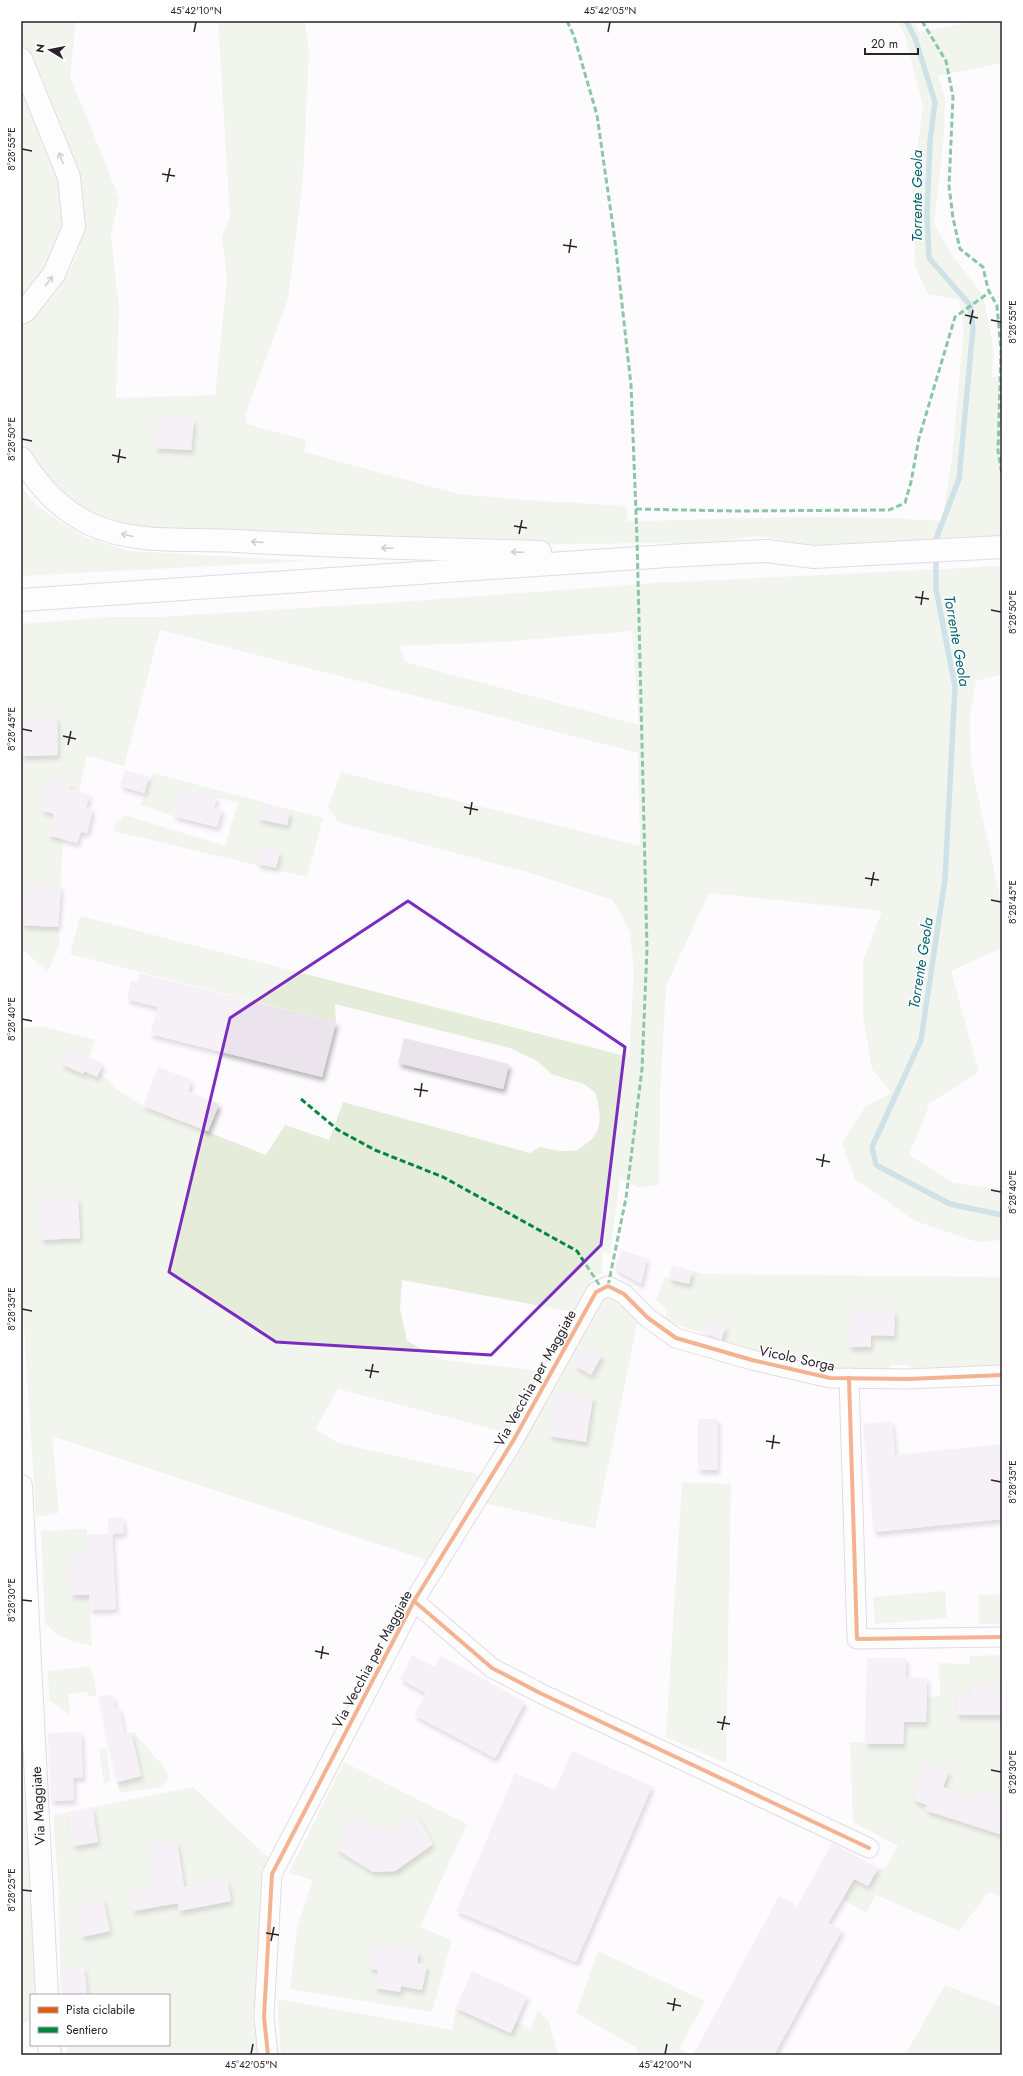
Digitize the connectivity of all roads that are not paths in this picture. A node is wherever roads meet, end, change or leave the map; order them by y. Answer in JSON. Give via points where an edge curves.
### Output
{"nodes":[{"id":1,"x":21,"y":59,"type":"edge"},
{"id":2,"x":23,"y":312,"type":"edge"},
{"id":3,"x":21,"y":458,"type":"edge"},
{"id":4,"x":1002,"y":547,"type":"edge"},
{"id":5,"x":668,"y":556,"type":"junction"},
{"id":6,"x":21,"y":600,"type":"edge"},
{"id":7,"x":608,"y":1286,"type":"joint"},
{"id":8,"x":1002,"y":1375,"type":"edge"},
{"id":9,"x":849,"y":1378,"type":"junction"},
{"id":10,"x":21,"y":1486,"type":"edge"},
{"id":11,"x":414,"y":1601,"type":"junction"},
{"id":12,"x":25,"y":1615,"type":"edge"},
{"id":13,"x":1002,"y":1637,"type":"edge"},
{"id":14,"x":869,"y":1848,"type":"dead end"},
{"id":15,"x":47,"y":1994,"type":"edge"},
{"id":16,"x":268,"y":2055,"type":"edge"}],
"edges":[{"from":2,"to":1,"type":"main road","one_way":true,"via":[[54,274],[74,227],[69,177]]},
{"from":5,"to":3,"type":"main road","one_way":true,"via":[[309,546],[134,537],[90,524],[51,498]]},
{"from":4,"to":5,"type":"main road","via":[[814,557],[766,551]]},
{"from":5,"to":6,"type":"main road"},
{"from":7,"to":9,"type":"street","name":"Vicolo Sorga","via":[[624,1294],[648,1318],[676,1338],[760,1362],[830,1378]]},
{"from":7,"to":11,"type":"street","name":"Via Vecchia per Maggiate","via":[[596,1292],[513,1441]]},
{"from":8,"to":9,"type":"street","name":"Vicolo Sorga","via":[[908,1379]]},
{"from":9,"to":13,"type":"street","via":[[857,1639]]},
{"from":10,"to":12,"type":"main road","name":"Via Maggiate"},
{"from":11,"to":14,"type":"street","via":[[492,1668],[549,1698]]},
{"from":11,"to":16,"type":"street","name":"Via Vecchia per Maggiate","via":[[272,1874],[264,2018]]},
{"from":12,"to":15,"type":"main road","name":"Via Maggiate"}]}
